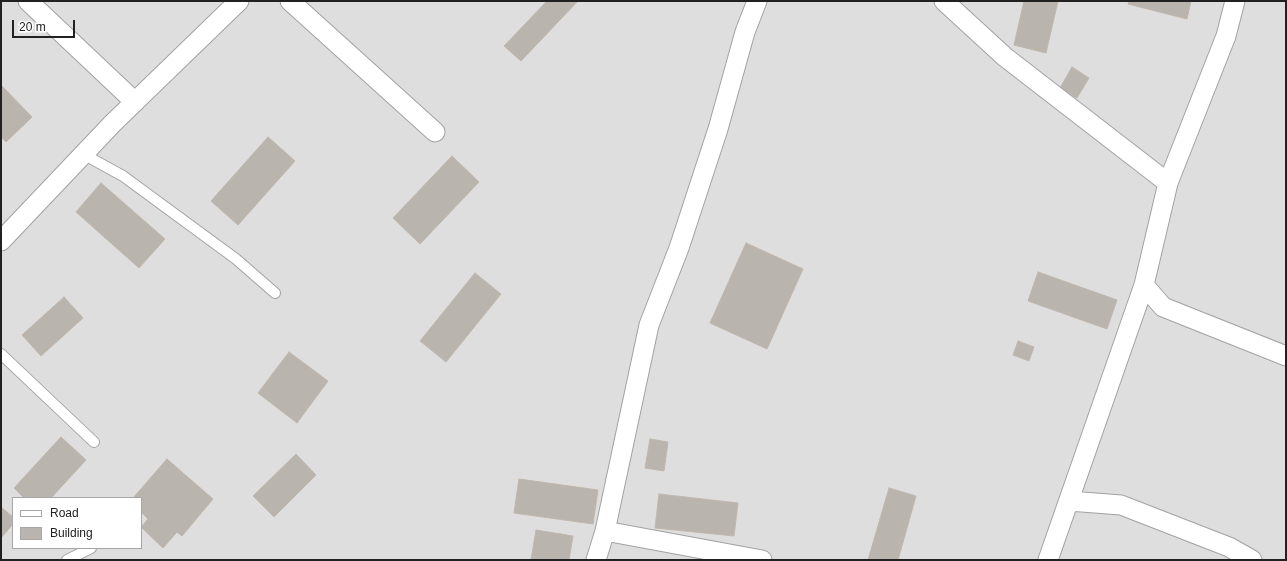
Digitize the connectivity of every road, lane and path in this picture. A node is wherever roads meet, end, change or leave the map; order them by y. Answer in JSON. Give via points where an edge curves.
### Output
{"nodes":[{"id":1,"x":28,"y":1,"type":"edge"},
{"id":2,"x":240,"y":1,"type":"edge"},
{"id":3,"x":290,"y":1,"type":"edge"},
{"id":4,"x":758,"y":1,"type":"edge"},
{"id":5,"x":944,"y":1,"type":"edge"},
{"id":6,"x":1235,"y":1,"type":"edge"},
{"id":7,"x":135,"y":102,"type":"junction"},
{"id":8,"x":435,"y":132,"type":"dead end"},
{"id":9,"x":83,"y":154,"type":"junction"},
{"id":10,"x":1168,"y":183,"type":"junction"},
{"id":11,"x":1,"y":241,"type":"edge"},
{"id":12,"x":1144,"y":285,"type":"junction"},
{"id":13,"x":275,"y":292,"type":"dead end"},
{"id":14,"x":1,"y":354,"type":"edge"},
{"id":15,"x":1286,"y":356,"type":"edge"},
{"id":16,"x":94,"y":442,"type":"dead end"},
{"id":17,"x":1069,"y":501,"type":"junction"},
{"id":18,"x":605,"y":531,"type":"junction"},
{"id":19,"x":89,"y":549,"type":"edge"},
{"id":20,"x":67,"y":560,"type":"edge"},
{"id":21,"x":596,"y":560,"type":"edge"},
{"id":22,"x":762,"y":560,"type":"edge"},
{"id":23,"x":1048,"y":560,"type":"edge"},
{"id":24,"x":1252,"y":560,"type":"edge"}],
"edges":[{"from":1,"to":7,"type":"street"},
{"from":2,"to":7,"type":"street"},
{"from":3,"to":8,"type":"street"},
{"from":4,"to":18,"type":"street","via":[[745,32],[718,129],[679,248],[649,325]]},
{"from":5,"to":10,"type":"street","via":[[1005,57]]},
{"from":6,"to":10,"type":"street","via":[[1226,36]]},
{"from":7,"to":9,"type":"street"},
{"from":9,"to":11,"type":"street"},
{"from":9,"to":13,"type":"lane","via":[[123,176],[236,259]]},
{"from":10,"to":12,"type":"street"},
{"from":12,"to":15,"type":"street","via":[[1163,307]]},
{"from":12,"to":17,"type":"street"},
{"from":14,"to":16,"type":"lane"},
{"from":17,"to":23,"type":"street"},
{"from":17,"to":24,"type":"street","via":[[1121,506],[1229,547]]},
{"from":18,"to":21,"type":"street"},
{"from":18,"to":22,"type":"street"},
{"from":19,"to":20,"type":"lane"}]}
